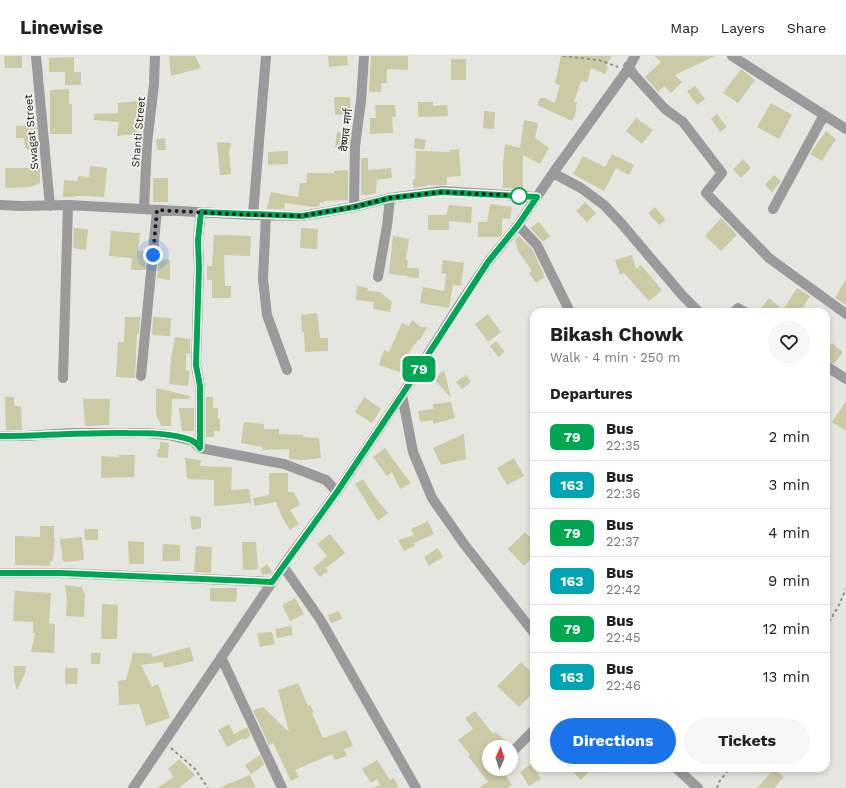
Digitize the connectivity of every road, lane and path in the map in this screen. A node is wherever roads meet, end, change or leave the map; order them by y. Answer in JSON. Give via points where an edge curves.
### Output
{"nodes":[{"id":1,"x":36,"y":56,"type":"edge"},
{"id":2,"x":155,"y":56,"type":"edge"},
{"id":3,"x":266,"y":56,"type":"edge"},
{"id":4,"x":364,"y":56,"type":"edge"},
{"id":5,"x":563,"y":56,"type":"edge"},
{"id":6,"x":635,"y":56,"type":"edge"},
{"id":7,"x":732,"y":56,"type":"edge"},
{"id":8,"x":627,"y":69,"type":"junction"},
{"id":9,"x":824,"y":115,"type":"junction"},
{"id":10,"x":846,"y":129,"type":"edge"},
{"id":11,"x":553,"y":173,"type":"junction"},
{"id":12,"x":537,"y":197,"type":"junction"},
{"id":13,"x":390,"y":198,"type":"junction"},
{"id":14,"x":0,"y":205,"type":"edge"},
{"id":15,"x":68,"y":205,"type":"junction"},
{"id":16,"x":50,"y":206,"type":"junction"},
{"id":17,"x":354,"y":207,"type":"junction"},
{"id":18,"x":144,"y":209,"type":"junction"},
{"id":19,"x":773,"y":209,"type":"dead end"},
{"id":20,"x":157,"y":210,"type":"junction"},
{"id":21,"x":201,"y":212,"type":"junction"},
{"id":22,"x":253,"y":215,"type":"junction"},
{"id":23,"x":266,"y":215,"type":"junction"},
{"id":24,"x":518,"y":225,"type":"junction"},
{"id":25,"x":378,"y":277,"type":"dead end"},
{"id":26,"x":568,"y":308,"type":"edge"},
{"id":27,"x":695,"y":308,"type":"edge"},
{"id":28,"x":846,"y":314,"type":"edge"},
{"id":29,"x":830,"y":369,"type":"edge"},
{"id":30,"x":287,"y":370,"type":"dead end"},
{"id":31,"x":141,"y":376,"type":"dead end"},
{"id":32,"x":63,"y":378,"type":"dead end"},
{"id":33,"x":846,"y":379,"type":"edge"},
{"id":34,"x":402,"y":395,"type":"junction"},
{"id":35,"x":0,"y":436,"type":"edge"},
{"id":36,"x":200,"y":448,"type":"junction"},
{"id":37,"x":337,"y":492,"type":"junction"},
{"id":38,"x":283,"y":566,"type":"junction"},
{"id":39,"x":0,"y":573,"type":"edge"},
{"id":40,"x":272,"y":582,"type":"junction"},
{"id":41,"x":846,"y":589,"type":"edge"},
{"id":42,"x":830,"y":620,"type":"edge"},
{"id":43,"x":530,"y":628,"type":"edge"},
{"id":44,"x":221,"y":657,"type":"junction"},
{"id":45,"x":530,"y":734,"type":"edge"},
{"id":46,"x":163,"y":743,"type":"junction"},
{"id":47,"x":518,"y":746,"type":"edge"},
{"id":48,"x":680,"y":772,"type":"edge"},
{"id":49,"x":727,"y":772,"type":"edge"},
{"id":50,"x":133,"y":788,"type":"edge"},
{"id":51,"x":208,"y":788,"type":"edge"},
{"id":52,"x":282,"y":788,"type":"edge"},
{"id":53,"x":416,"y":788,"type":"edge"},
{"id":54,"x":698,"y":788,"type":"edge"},
{"id":55,"x":717,"y":788,"type":"edge"}],
"edges":[{"from":1,"to":16,"type":"street","name":"Swagat Street"},
{"from":2,"to":18,"type":"street","name":"Shanti Street"},
{"from":3,"to":22,"type":"street"},
{"from":4,"to":17,"type":"street","name":"वैष्णव मार्ग","via":[[355,146]]},
{"from":5,"to":8,"type":"path","via":[[598,60]]},
{"from":6,"to":8,"type":"street"},
{"from":7,"to":9,"type":"street"},
{"from":8,"to":11,"type":"street"},
{"from":8,"to":28,"type":"street","via":[[665,109],[683,122],[722,173],[706,193],[769,258]]},
{"from":9,"to":10,"type":"street"},
{"from":9,"to":19,"type":"street"},
{"from":11,"to":12,"type":"street"},
{"from":11,"to":27,"type":"street","via":[[581,188],[604,205]]},
{"from":12,"to":13,"type":"street","via":[[442,192]]},
{"from":12,"to":24,"type":"street"},
{"from":13,"to":17,"type":"street"},
{"from":13,"to":25,"type":"street"},
{"from":14,"to":16,"type":"street"},
{"from":15,"to":16,"type":"street"},
{"from":15,"to":18,"type":"street"},
{"from":15,"to":32,"type":"street"},
{"from":17,"to":23,"type":"street","via":[[302,216]]},
{"from":18,"to":20,"type":"street"},
{"from":20,"to":21,"type":"street"},
{"from":20,"to":31,"type":"street"},
{"from":21,"to":22,"type":"street"},
{"from":21,"to":36,"type":"street","via":[[198,240],[196,365],[200,386]]},
{"from":22,"to":23,"type":"street"},
{"from":23,"to":30,"type":"street","via":[[263,279],[267,315]]},
{"from":24,"to":26,"type":"street","via":[[537,245]]},
{"from":24,"to":34,"type":"street","via":[[488,262]]},
{"from":29,"to":33,"type":"street"},
{"from":34,"to":37,"type":"street"},
{"from":34,"to":43,"type":"street","via":[[413,452],[432,498],[464,544]]},
{"from":35,"to":36,"type":"street","via":[[147,433],[193,441]]},
{"from":36,"to":37,"type":"street","via":[[284,464],[326,480]]},
{"from":37,"to":38,"type":"street"},
{"from":38,"to":40,"type":"street"},
{"from":38,"to":53,"type":"street","via":[[320,618]]},
{"from":39,"to":40,"type":"street"},
{"from":40,"to":44,"type":"street"},
{"from":41,"to":42,"type":"path"},
{"from":44,"to":46,"type":"street"},
{"from":44,"to":52,"type":"street"},
{"from":45,"to":47,"type":"street"},
{"from":46,"to":50,"type":"street"},
{"from":46,"to":51,"type":"path","via":[[195,769]]},
{"from":48,"to":54,"type":"street"},
{"from":49,"to":55,"type":"path"}]}
